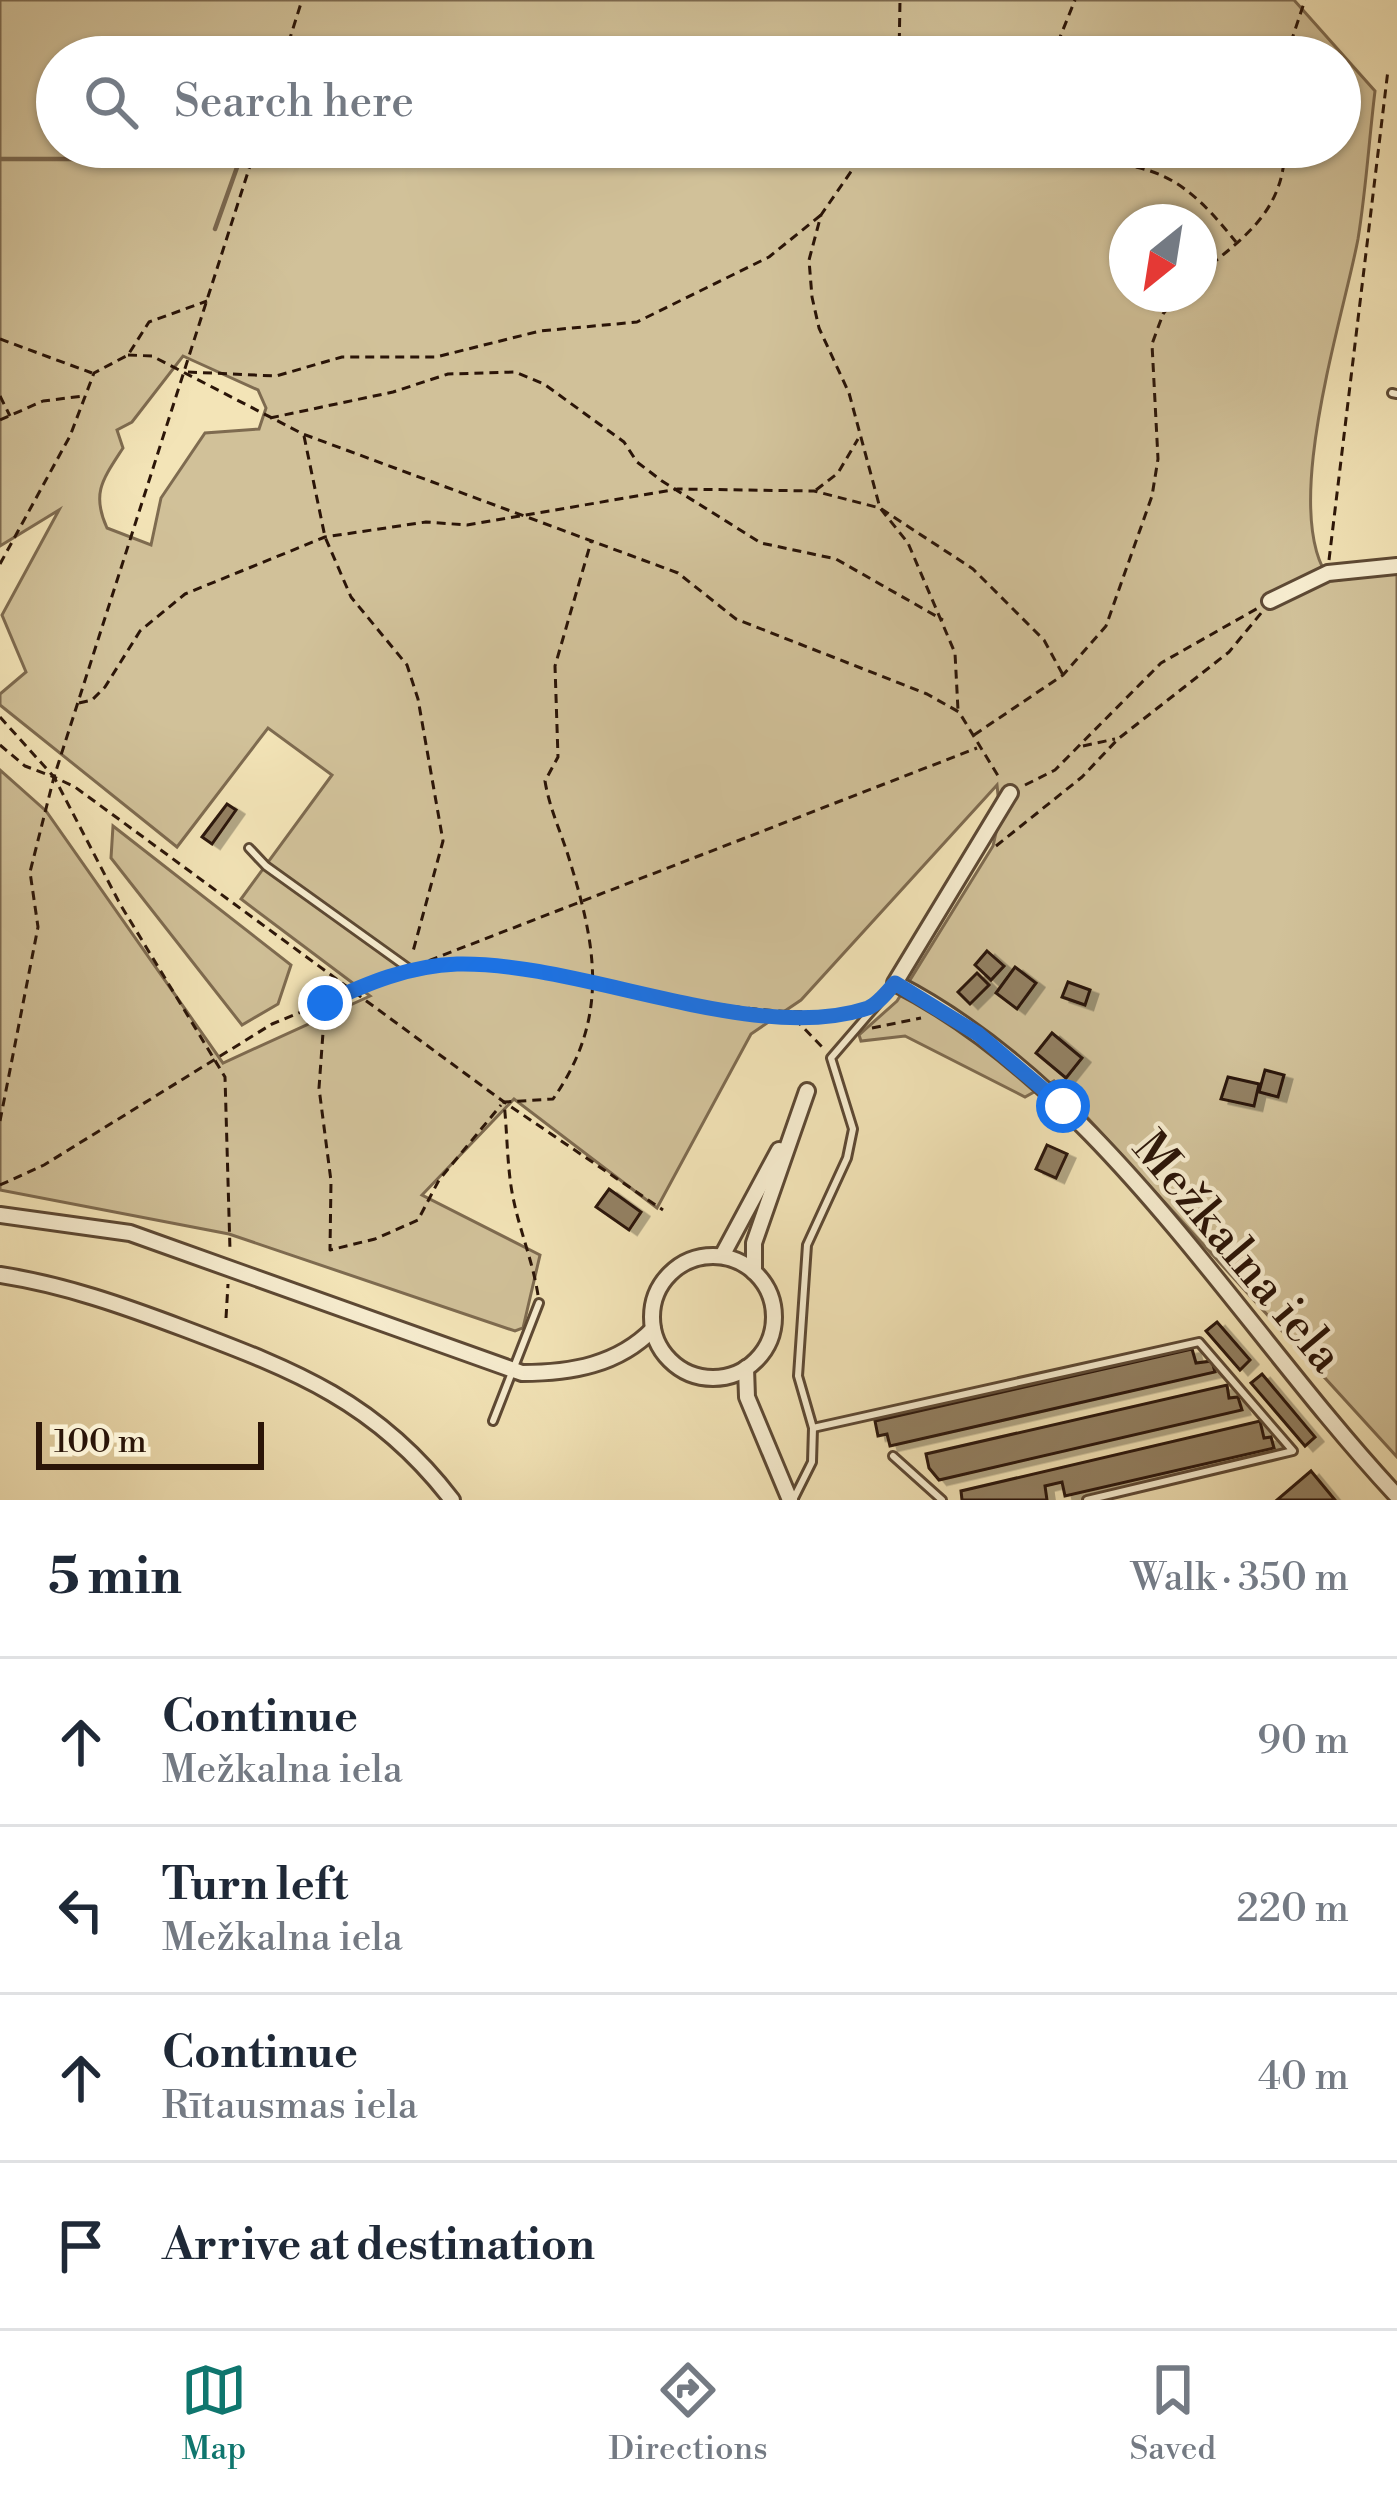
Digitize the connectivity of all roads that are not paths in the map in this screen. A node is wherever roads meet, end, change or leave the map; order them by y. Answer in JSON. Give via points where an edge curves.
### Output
{"nodes":[{"id":1,"x":1397,"y":566,"type":"edge"},
{"id":2,"x":1270,"y":601,"type":"road end"},
{"id":3,"x":1010,"y":793,"type":"road end"},
{"id":4,"x":249,"y":848,"type":"dead end"},
{"id":5,"x":408,"y":968,"type":"road end"},
{"id":6,"x":895,"y":983,"type":"junction"},
{"id":7,"x":0,"y":1215,"type":"edge"},
{"id":8,"x":722,"y":1256,"type":"junction"},
{"id":9,"x":754,"y":1272,"type":"junction"},
{"id":10,"x":0,"y":1275,"type":"edge"},
{"id":11,"x":538,"y":1303,"type":"road end"},
{"id":12,"x":653,"y":1329,"type":"junction"},
{"id":13,"x":746,"y":1368,"type":"junction"},
{"id":14,"x":493,"y":1421,"type":"dead end"},
{"id":15,"x":813,"y":1428,"type":"junction"},
{"id":16,"x":892,"y":1456,"type":"dead end"},
{"id":17,"x":1397,"y":1496,"type":"edge"},
{"id":18,"x":452,"y":1500,"type":"edge"},
{"id":19,"x":792,"y":1500,"type":"edge"},
{"id":20,"x":943,"y":1500,"type":"edge"},
{"id":21,"x":1087,"y":1500,"type":"edge"}],
"edges":[{"from":1,"to":2,"type":"street","via":[[1328,573]]},
{"from":3,"to":6,"type":"street"},
{"from":4,"to":5,"type":"lane"},
{"from":6,"to":15,"type":"lane","via":[[831,1058],[853,1129],[848,1159],[807,1245],[802,1282],[798,1376]]},
{"from":6,"to":17,"type":"street","name":"Mežkalna iela","via":[[947,1013],[1077,1120]]},
{"from":7,"to":12,"type":"street","via":[[130,1233],[522,1373],[616,1358]]},
{"from":8,"to":9,"type":"street"},
{"from":8,"to":9,"type":"street","via":[[807,1091],[754,1243]]},
{"from":8,"to":12,"type":"street","via":[[689,1261],[663,1281]]},
{"from":9,"to":13,"type":"street","via":[[774,1314],[767,1345]]},
{"from":10,"to":18,"type":"street","via":[[60,1284],[281,1364],[383,1426]]},
{"from":11,"to":14,"type":"lane"},
{"from":12,"to":13,"type":"street","via":[[667,1356],[688,1372],[716,1378]]},
{"from":13,"to":19,"type":"street","via":[[747,1397]]},
{"from":15,"to":19,"type":"lane","via":[[812,1462]]},
{"from":15,"to":21,"type":"lane","via":[[1198,1342],[1293,1451]]},
{"from":16,"to":20,"type":"lane"}]}
